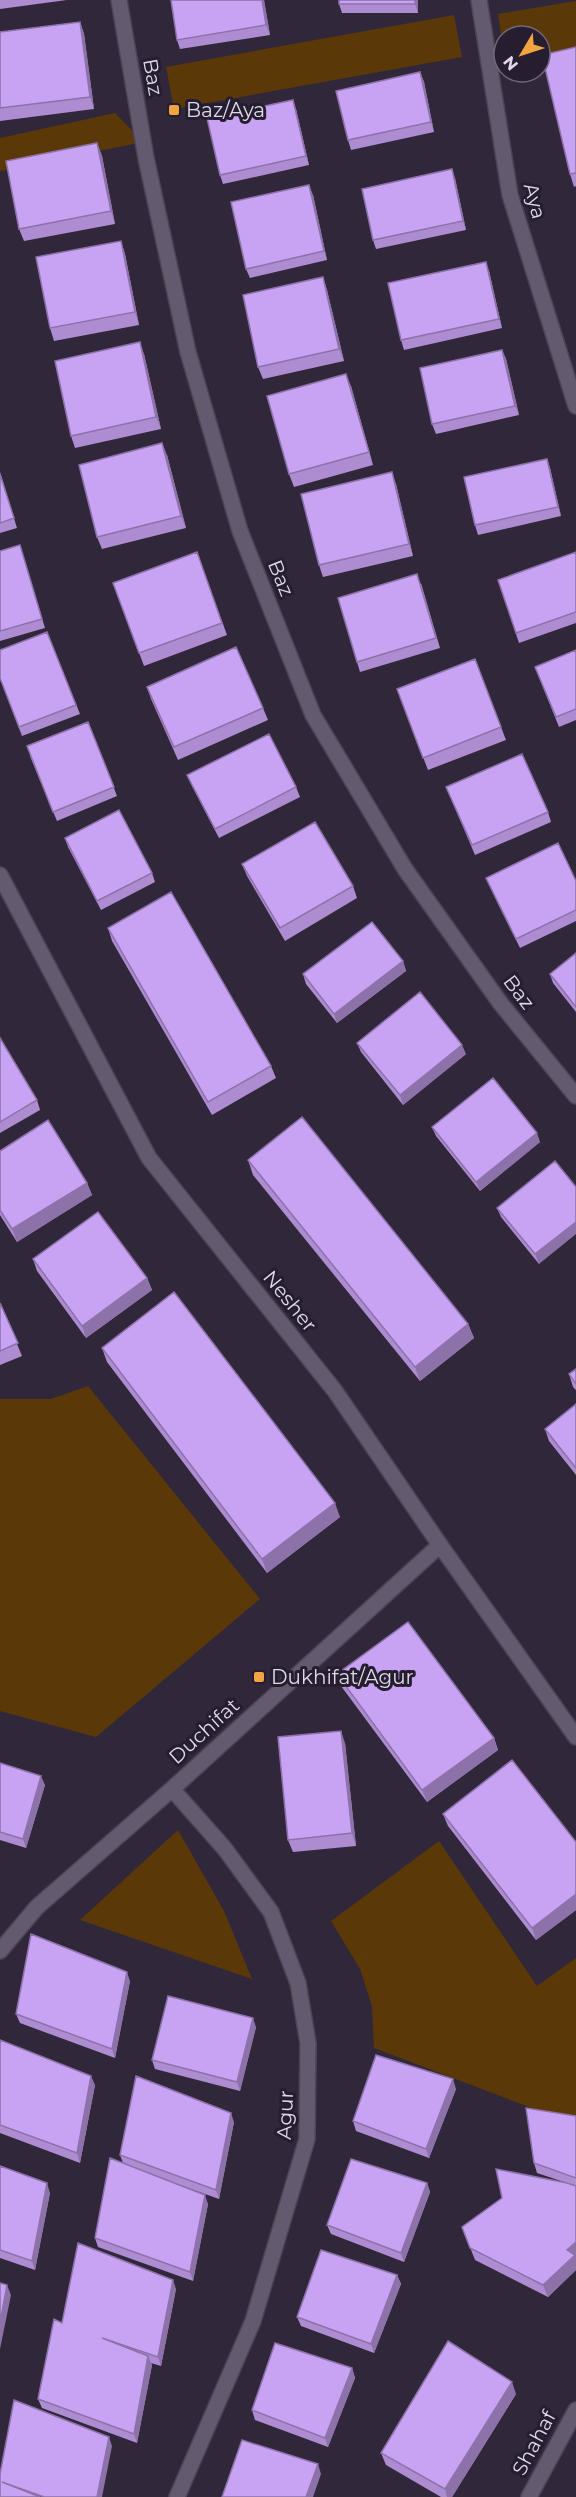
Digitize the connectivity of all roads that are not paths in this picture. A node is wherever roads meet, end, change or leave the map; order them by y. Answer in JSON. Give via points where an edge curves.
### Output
{"nodes":[{"id":1,"x":119,"y":0,"type":"edge"},
{"id":2,"x":479,"y":0,"type":"edge"},
{"id":3,"x":576,"y":406,"type":"edge"},
{"id":4,"x":0,"y":875,"type":"edge"},
{"id":5,"x":576,"y":1096,"type":"edge"},
{"id":6,"x":440,"y":1545,"type":"junction"},
{"id":7,"x":576,"y":1737,"type":"edge"},
{"id":8,"x":172,"y":1789,"type":"junction"},
{"id":9,"x":0,"y":1951,"type":"edge"},
{"id":10,"x":576,"y":2410,"type":"edge"},
{"id":11,"x":177,"y":2497,"type":"edge"},
{"id":12,"x":529,"y":2497,"type":"edge"}],
"edges":[{"from":1,"to":5,"type":"street","name":"Baz","via":[[146,158],[188,352],[240,531],[313,715],[405,869],[501,1004]]},
{"from":2,"to":3,"type":"street","name":"Aya","via":[[510,195]]},
{"from":4,"to":6,"type":"street","name":"Nesher","via":[[149,1158],[335,1390]]},
{"from":6,"to":7,"type":"street","name":"Nesher"},
{"from":6,"to":8,"type":"street","name":"Duchifat"},
{"from":8,"to":9,"type":"street","name":"Duchifat","via":[[37,1907]]},
{"from":8,"to":11,"type":"street","name":"Agur","via":[[225,1849],[271,1912],[298,1983],[308,2043],[307,2139],[253,2322]]},
{"from":10,"to":12,"type":"street","name":"Shahaf"}]}
